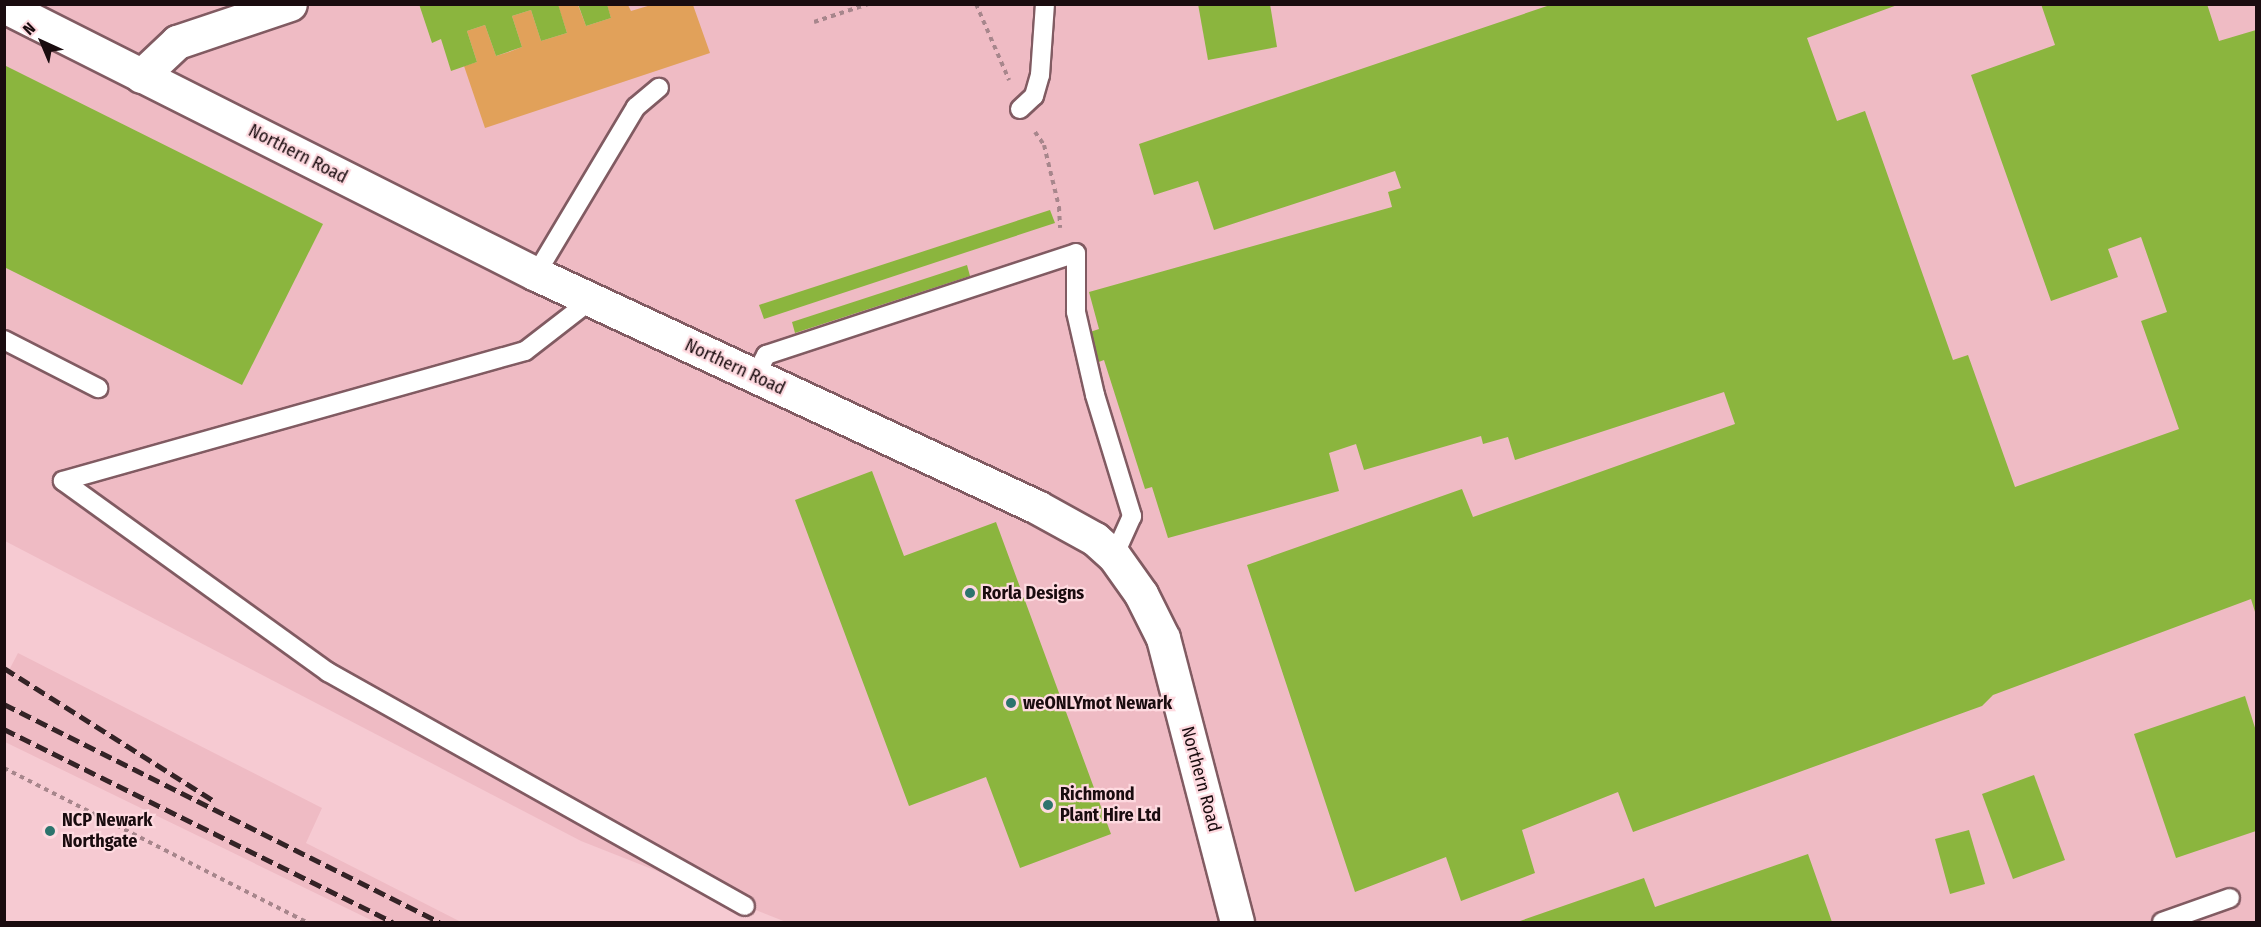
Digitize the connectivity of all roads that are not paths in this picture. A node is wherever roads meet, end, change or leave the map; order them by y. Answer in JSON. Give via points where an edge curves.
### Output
{"nodes":[{"id":1,"x":290,"y":4,"type":"edge"},
{"id":2,"x":1045,"y":4,"type":"edge"},
{"id":3,"x":4,"y":6,"type":"edge"},
{"id":4,"x":141,"y":76,"type":"junction"},
{"id":5,"x":659,"y":88,"type":"dead end"},
{"id":6,"x":1020,"y":109,"type":"road end"},
{"id":7,"x":536,"y":274,"type":"junction"},
{"id":8,"x":591,"y":300,"type":"junction"},
{"id":9,"x":4,"y":340,"type":"edge"},
{"id":10,"x":755,"y":376,"type":"junction"},
{"id":11,"x":98,"y":388,"type":"dead end"},
{"id":12,"x":1114,"y":556,"type":"junction"},
{"id":13,"x":2230,"y":898,"type":"dead end"},
{"id":14,"x":745,"y":906,"type":"dead end"},
{"id":15,"x":1238,"y":922,"type":"edge"},
{"id":16,"x":2162,"y":922,"type":"edge"}],
"edges":[{"from":1,"to":4,"type":"street","via":[[177,42]]},
{"from":2,"to":6,"type":"lane","via":[[1040,75],[1034,96]]},
{"from":3,"to":4,"type":"street","name":"Northern Road"},
{"from":4,"to":7,"type":"street","name":"Northern Road"},
{"from":5,"to":7,"type":"lane","via":[[626,121]]},
{"from":7,"to":8,"type":"street","name":"Northern Road"},
{"from":8,"to":10,"type":"street","name":"Northern Road"},
{"from":8,"to":14,"type":"lane","via":[[525,351],[63,481],[328,672]]},
{"from":9,"to":11,"type":"lane"},
{"from":10,"to":12,"type":"street","name":"Northern Road","via":[[1037,507],[1095,539]]},
{"from":10,"to":12,"type":"lane","via":[[766,356],[1076,253],[1076,312],[1095,395],[1132,516]]},
{"from":12,"to":15,"type":"street","name":"Northern Road","via":[[1141,594],[1163,639]]},
{"from":13,"to":16,"type":"lane"}]}
